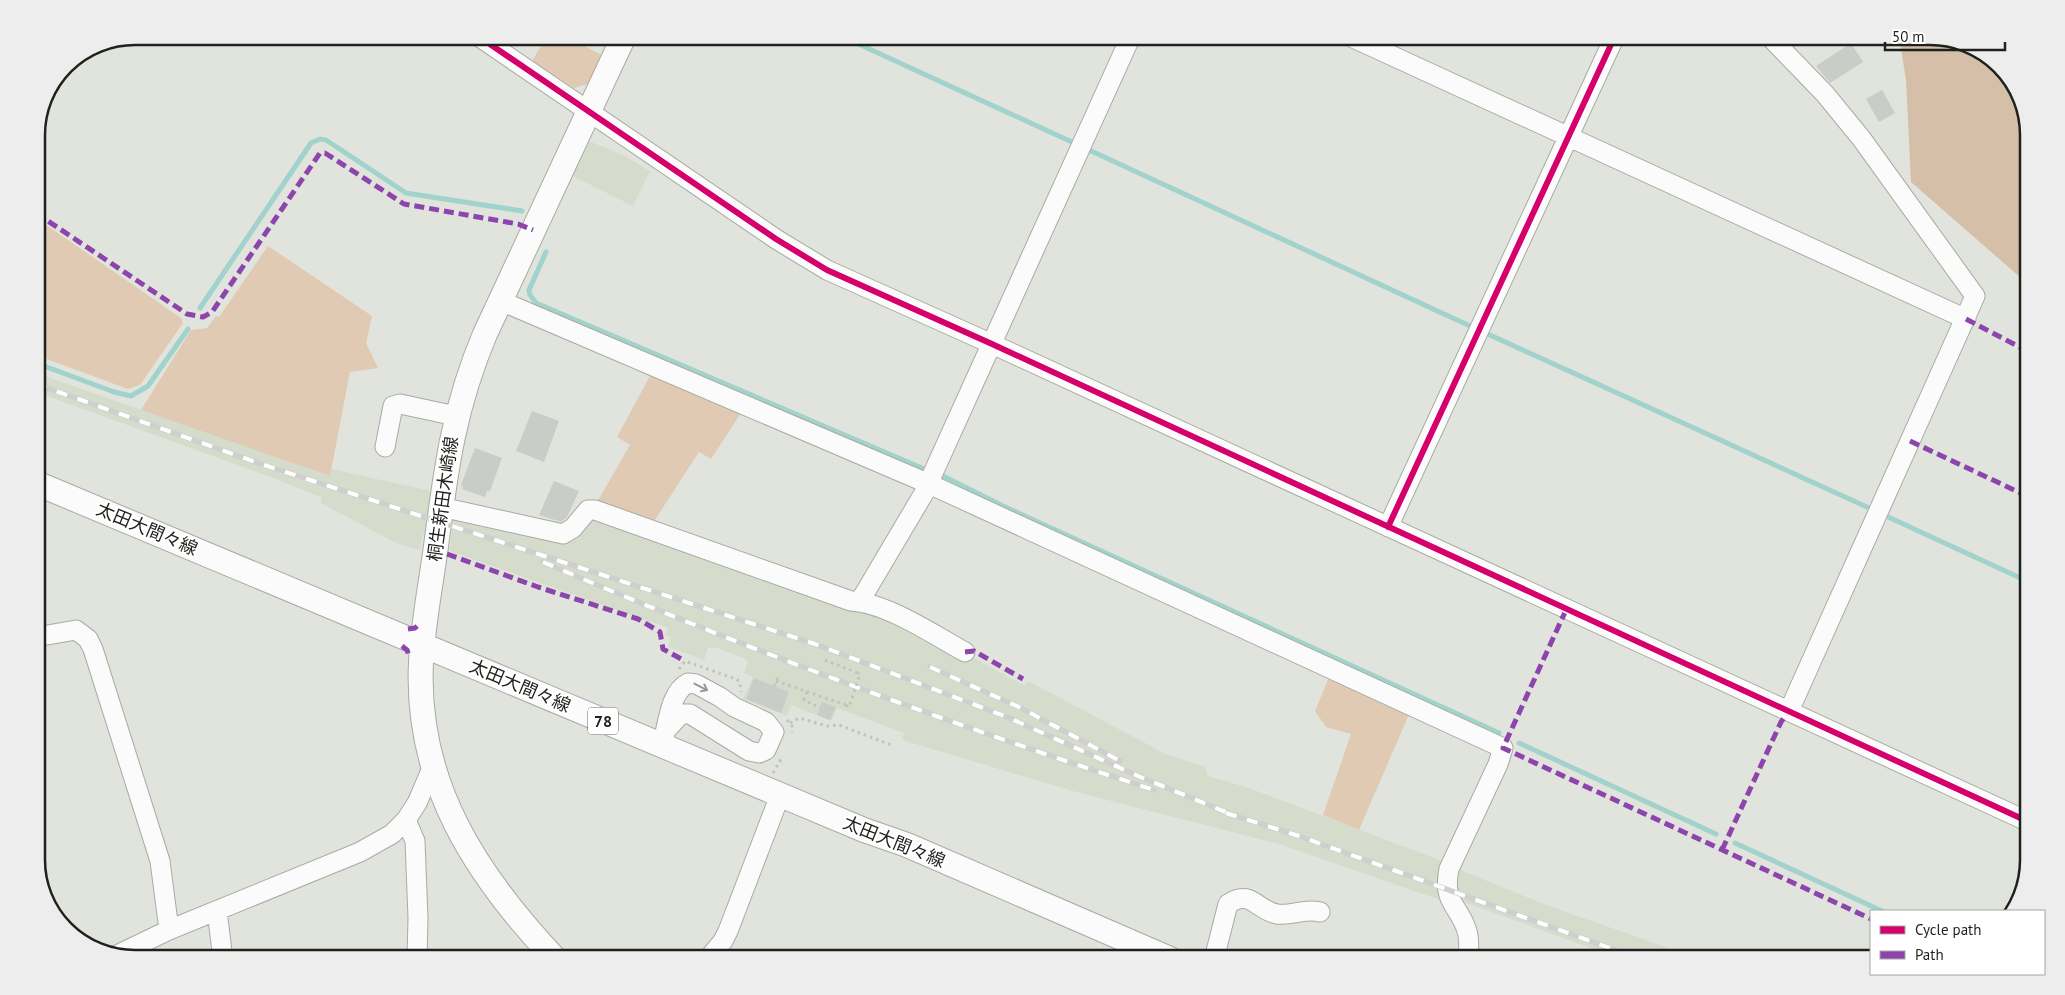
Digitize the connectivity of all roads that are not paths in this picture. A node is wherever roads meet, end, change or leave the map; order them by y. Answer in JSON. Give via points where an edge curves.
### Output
{"nodes":[{"id":1,"x":491,"y":45,"type":"edge"},
{"id":2,"x":620,"y":45,"type":"edge"},
{"id":3,"x":1127,"y":45,"type":"edge"},
{"id":4,"x":1369,"y":45,"type":"edge"},
{"id":5,"x":1611,"y":45,"type":"edge"},
{"id":6,"x":1778,"y":45,"type":"edge"},
{"id":7,"x":589,"y":111,"type":"junction"},
{"id":8,"x":1568,"y":137,"type":"junction"},
{"id":9,"x":501,"y":301,"type":"junction"},
{"id":10,"x":1966,"y":319,"type":"junction"},
{"id":11,"x":992,"y":344,"type":"junction"},
{"id":12,"x":456,"y":416,"type":"junction"},
{"id":13,"x":385,"y":447,"type":"dead end"},
{"id":14,"x":927,"y":483,"type":"junction"},
{"id":15,"x":45,"y":487,"type":"edge"},
{"id":16,"x":441,"y":507,"type":"junction"},
{"id":17,"x":1388,"y":527,"type":"junction"},
{"id":18,"x":860,"y":601,"type":"junction"},
{"id":19,"x":45,"y":635,"type":"edge"},
{"id":20,"x":423,"y":645,"type":"junction"},
{"id":21,"x":965,"y":652,"type":"dead end"},
{"id":22,"x":1789,"y":710,"type":"junction"},
{"id":23,"x":665,"y":737,"type":"junction"},
{"id":24,"x":433,"y":766,"type":"junction"},
{"id":25,"x":780,"y":795,"type":"junction"},
{"id":26,"x":2020,"y":818,"type":"edge"},
{"id":27,"x":406,"y":820,"type":"junction"},
{"id":28,"x":217,"y":911,"type":"junction"},
{"id":29,"x":1320,"y":912,"type":"dead end"},
{"id":30,"x":169,"y":930,"type":"junction"},
{"id":31,"x":127,"y":949,"type":"edge"},
{"id":32,"x":222,"y":950,"type":"edge"},
{"id":33,"x":418,"y":950,"type":"edge"},
{"id":34,"x":547,"y":950,"type":"edge"},
{"id":35,"x":716,"y":950,"type":"edge"},
{"id":36,"x":1149,"y":950,"type":"edge"},
{"id":37,"x":1216,"y":950,"type":"edge"},
{"id":38,"x":1470,"y":950,"type":"edge"}],
"edges":[{"from":1,"to":7,"type":"street"},
{"from":2,"to":7,"type":"main road","name":"桐生新田木崎線"},
{"from":3,"to":11,"type":"street"},
{"from":4,"to":8,"type":"street"},
{"from":5,"to":8,"type":"street"},
{"from":6,"to":10,"type":"street","via":[[1825,94],[1861,138],[1975,296]]},
{"from":7,"to":9,"type":"main road","name":"桐生新田木崎線"},
{"from":7,"to":11,"type":"street","via":[[776,239],[827,270]]},
{"from":8,"to":10,"type":"street"},
{"from":8,"to":17,"type":"street"},
{"from":9,"to":12,"type":"main road","name":"桐生新田木崎線","via":[[475,359]]},
{"from":9,"to":14,"type":"street"},
{"from":10,"to":22,"type":"street"},
{"from":11,"to":14,"type":"street"},
{"from":11,"to":17,"type":"street"},
{"from":12,"to":13,"type":"street","via":[[400,404],[394,406]]},
{"from":12,"to":16,"type":"main road","name":"桐生新田木崎線"},
{"from":14,"to":18,"type":"street"},
{"from":14,"to":38,"type":"street","via":[[1502,748],[1447,880],[1450,902],[1467,930]]},
{"from":15,"to":20,"type":"main road","name":"太田大間々線","number":"78"},
{"from":16,"to":18,"type":"street","via":[[563,534],[573,528],[588,510],[595,510],[851,601]]},
{"from":16,"to":20,"type":"main road","name":"桐生新田木崎線"},
{"from":17,"to":22,"type":"street"},
{"from":18,"to":21,"type":"street","via":[[901,618]]},
{"from":19,"to":30,"type":"street","via":[[76,630],[83,634],[93,649],[160,860]]},
{"from":20,"to":23,"type":"main road","name":"太田大間々線","number":"78"},
{"from":20,"to":24,"type":"main road","name":"桐生新田木崎線","via":[[423,720]]},
{"from":22,"to":26,"type":"street"},
{"from":23,"to":23,"type":"street","one_way":true,"via":[[680,689],[692,682],[766,722],[774,732],[766,750],[759,754],[690,714],[681,714]]},
{"from":23,"to":25,"type":"main road","name":"太田大間々線","number":"78"},
{"from":24,"to":27,"type":"street"},
{"from":24,"to":34,"type":"main road","name":"桐生新田木崎線","via":[[468,850],[511,910]]},
{"from":25,"to":35,"type":"street","via":[[728,931]]},
{"from":25,"to":36,"type":"main road","name":"太田大間々線","number":"78","via":[[907,845]]},
{"from":27,"to":28,"type":"street","via":[[392,834],[360,852]]},
{"from":27,"to":33,"type":"street","via":[[415,841]]},
{"from":28,"to":30,"type":"street"},
{"from":28,"to":32,"type":"street"},
{"from":29,"to":37,"type":"street","via":[[1307,910],[1280,914],[1248,898],[1233,901],[1228,904]]},
{"from":30,"to":31,"type":"street"}]}
